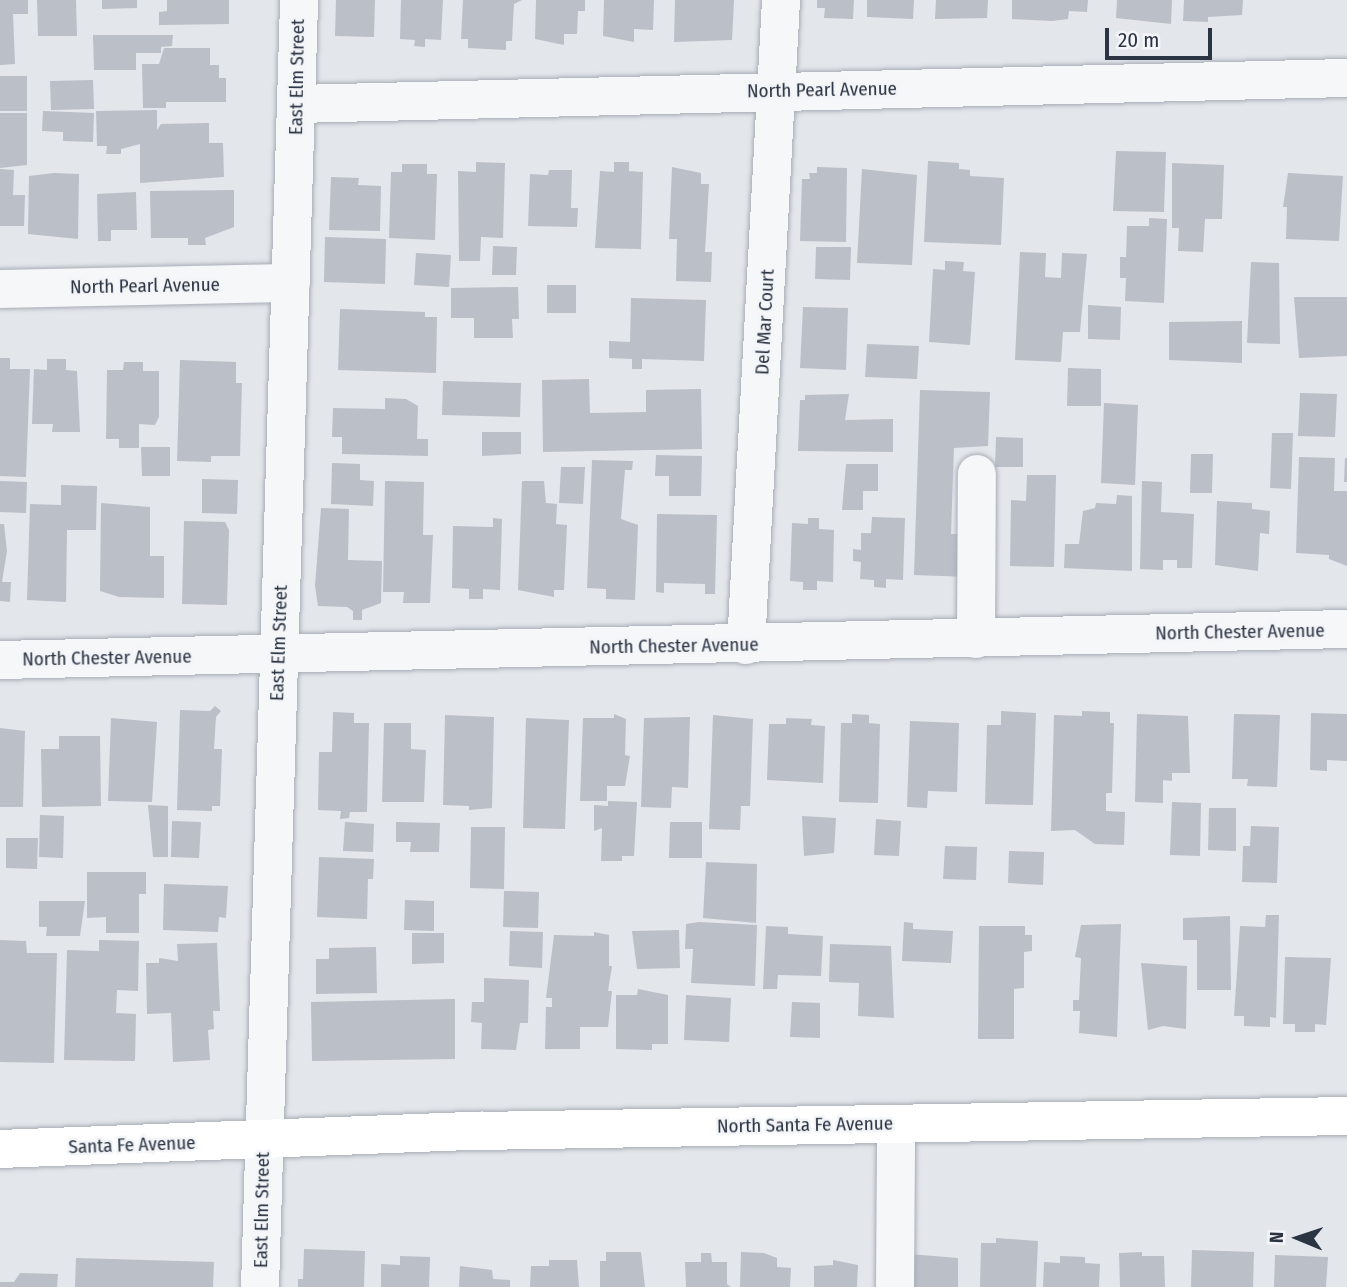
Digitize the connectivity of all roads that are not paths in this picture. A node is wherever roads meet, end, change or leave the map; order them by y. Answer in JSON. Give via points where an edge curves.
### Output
{"nodes":[{"id":1,"x":299,"y":0,"type":"edge"},
{"id":2,"x":781,"y":0,"type":"edge"},
{"id":3,"x":1347,"y":78,"type":"edge"},
{"id":4,"x":778,"y":91,"type":"junction"},
{"id":5,"x":297,"y":104,"type":"junction"},
{"id":6,"x":291,"y":283,"type":"junction"},
{"id":7,"x":0,"y":289,"type":"edge"},
{"id":8,"x":977,"y":474,"type":"dead end"},
{"id":9,"x":1347,"y":629,"type":"edge"},
{"id":10,"x":976,"y":639,"type":"junction"},
{"id":11,"x":746,"y":645,"type":"junction"},
{"id":12,"x":278,"y":654,"type":"junction"},
{"id":13,"x":0,"y":660,"type":"edge"},
{"id":14,"x":1347,"y":1116,"type":"edge"},
{"id":15,"x":887,"y":1124,"type":"junction"},
{"id":16,"x":264,"y":1141,"type":"junction"},
{"id":17,"x":0,"y":1149,"type":"edge"},
{"id":18,"x":260,"y":1287,"type":"edge"},
{"id":19,"x":875,"y":1287,"type":"edge"},
{"id":20,"x":895,"y":1287,"type":"edge"}],
"edges":[{"from":1,"to":5,"type":"street","name":"East Elm Street"},
{"from":2,"to":4,"type":"street","name":"Del Mar Court"},
{"from":3,"to":4,"type":"street","name":"North Pearl Avenue"},
{"from":4,"to":5,"type":"street","name":"North Pearl Avenue"},
{"from":4,"to":11,"type":"street","name":"Del Mar Court"},
{"from":5,"to":6,"type":"street","name":"East Elm Street"},
{"from":6,"to":7,"type":"street","name":"North Pearl Avenue"},
{"from":6,"to":12,"type":"street","name":"East Elm Street"},
{"from":8,"to":10,"type":"street"},
{"from":9,"to":10,"type":"street","name":"North Chester Avenue"},
{"from":10,"to":11,"type":"street","name":"North Chester Avenue"},
{"from":11,"to":12,"type":"street","name":"North Chester Avenue"},
{"from":12,"to":13,"type":"street","name":"North Chester Avenue"},
{"from":12,"to":16,"type":"street","name":"East Elm Street"},
{"from":14,"to":15,"type":"main road","name":"North Santa Fe Avenue"},
{"from":15,"to":16,"type":"main road","name":"North Santa Fe Avenue","via":[[479,1131]]},
{"from":15,"to":19,"type":"street"},
{"from":15,"to":20,"type":"street"},
{"from":16,"to":17,"type":"main road","name":"Santa Fe Avenue"},
{"from":16,"to":18,"type":"street","name":"East Elm Street"}]}
